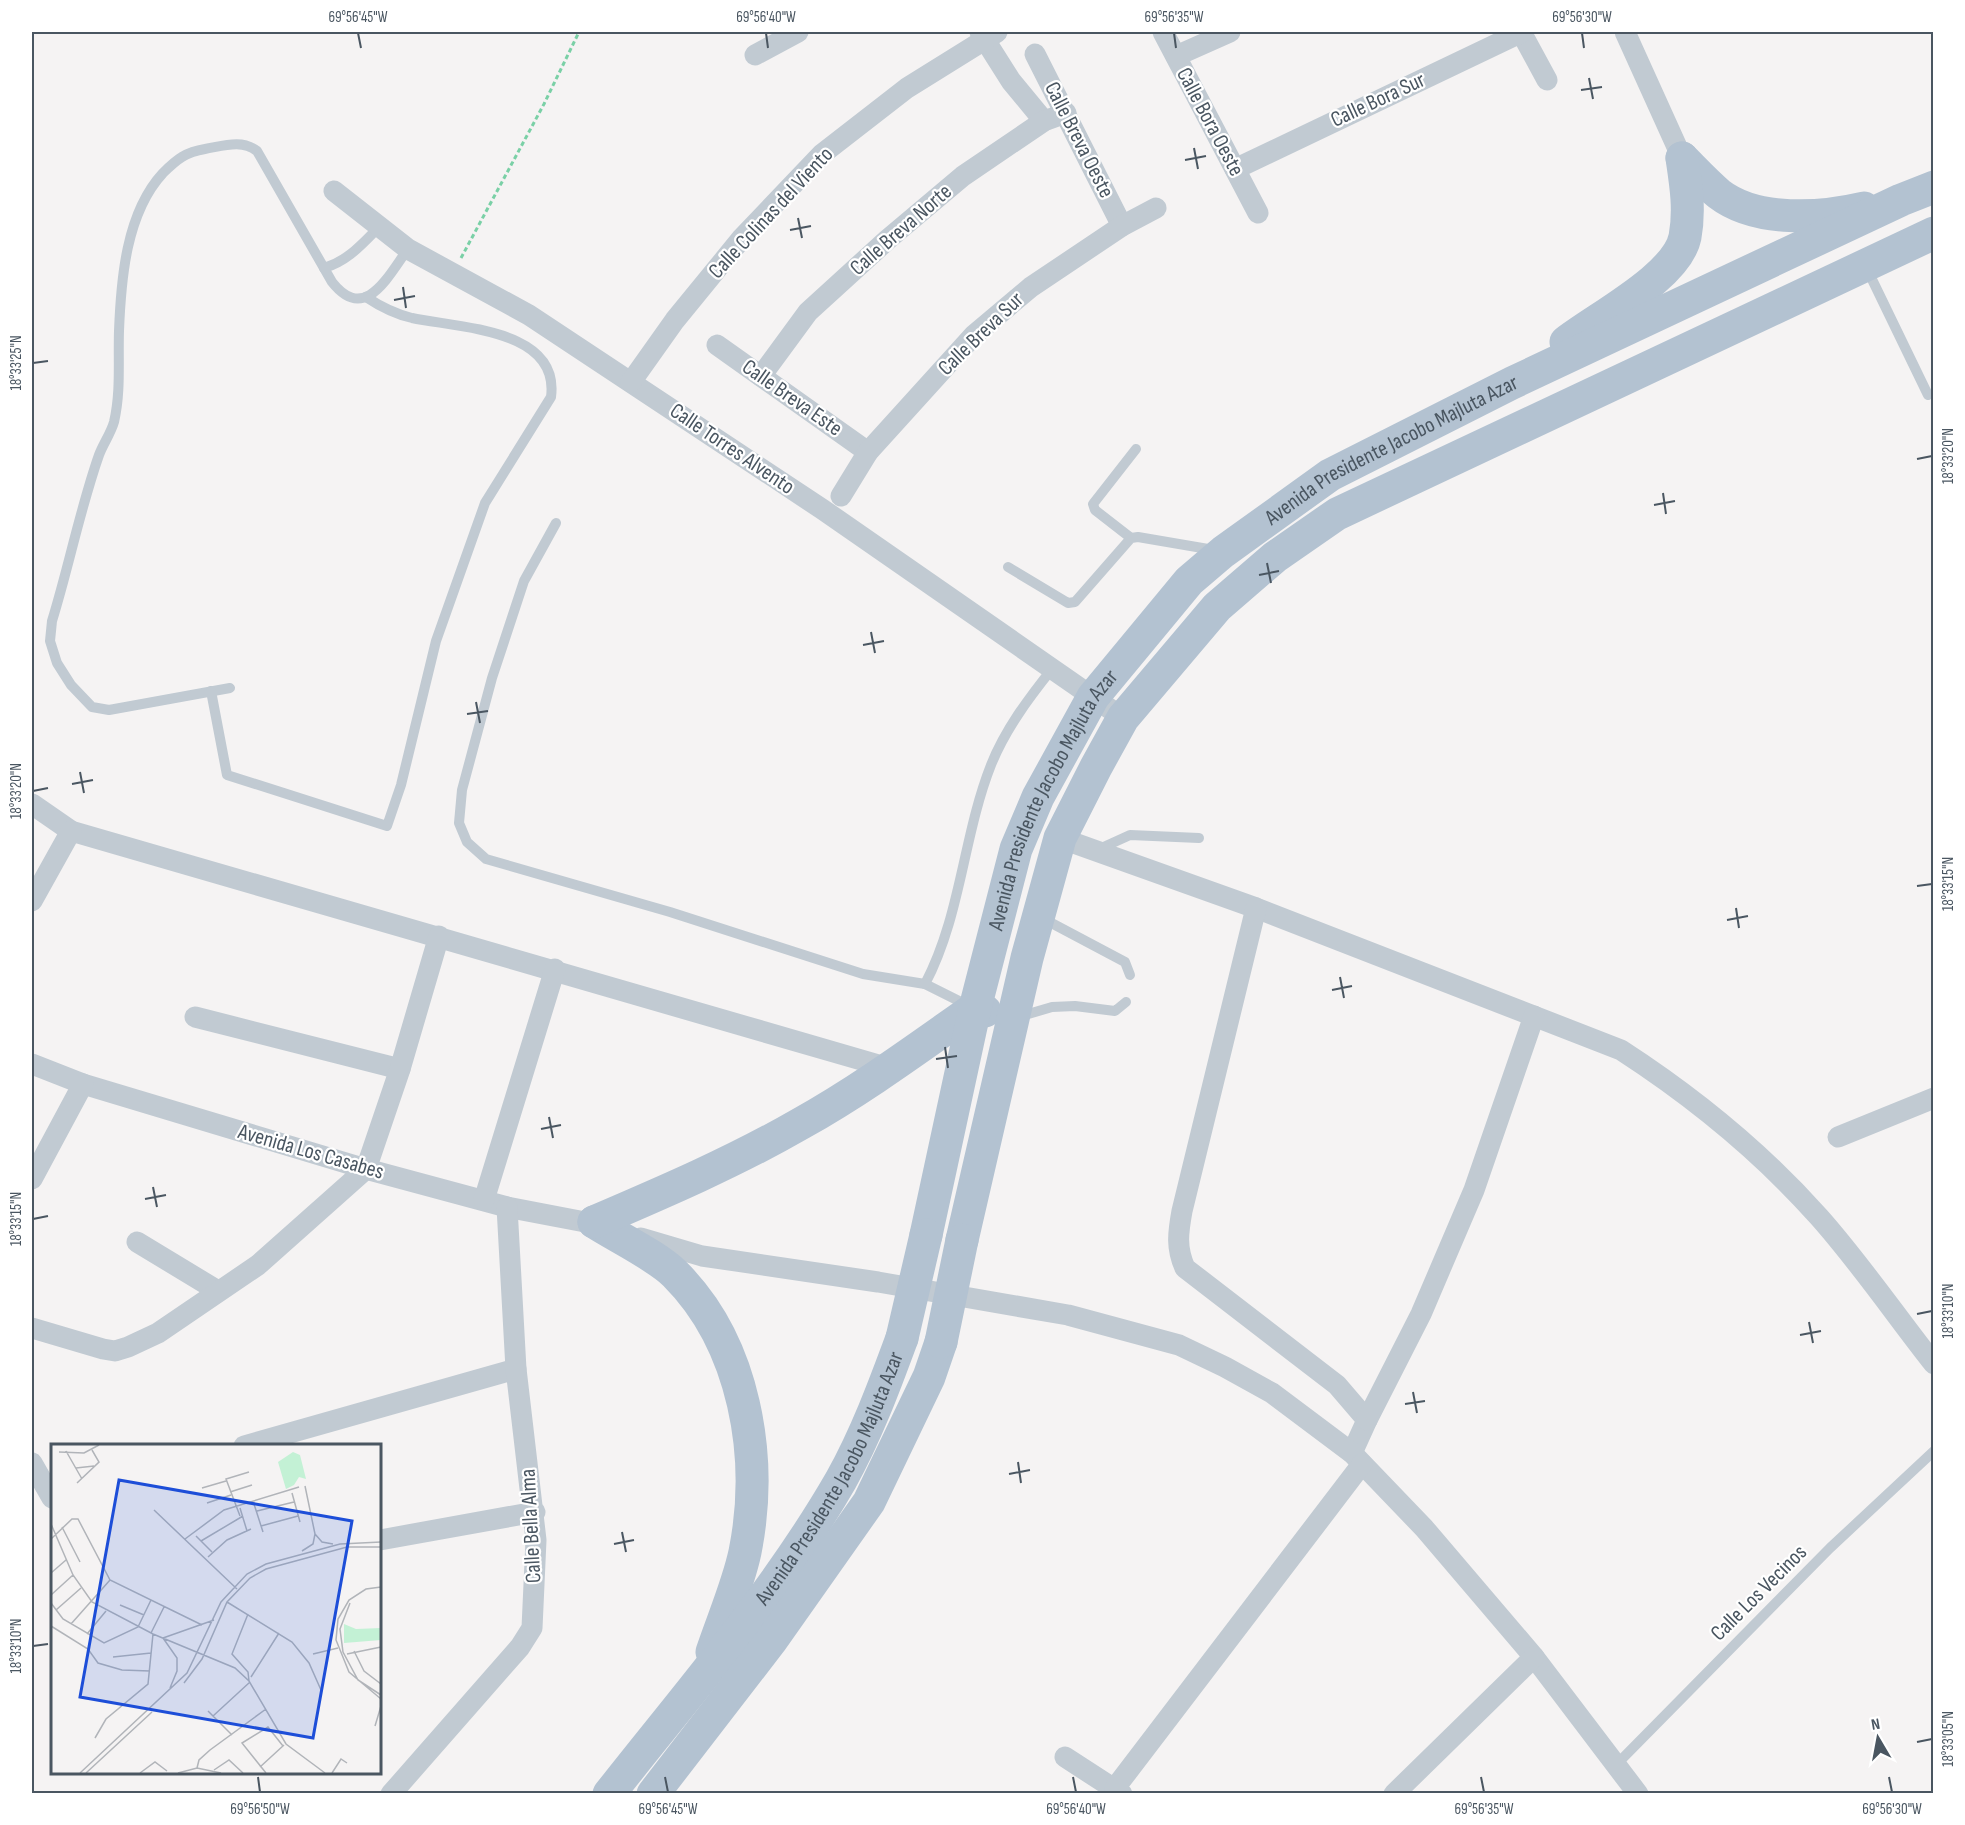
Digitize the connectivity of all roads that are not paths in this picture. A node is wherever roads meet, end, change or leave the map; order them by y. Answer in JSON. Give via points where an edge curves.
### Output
{"nodes":[{"id":1,"x":798,"y":32,"type":"edge"},
{"id":2,"x":1163,"y":32,"type":"edge"},
{"id":3,"x":1230,"y":32,"type":"edge"},
{"id":4,"x":1522,"y":32,"type":"edge"},
{"id":5,"x":1625,"y":32,"type":"edge"},
{"id":6,"x":987,"y":34,"type":"edge"},
{"id":7,"x":1035,"y":54,"type":"dead end"},
{"id":8,"x":754,"y":55,"type":"dead end"},
{"id":9,"x":1176,"y":56,"type":"junction"},
{"id":10,"x":1546,"y":80,"type":"dead end"},
{"id":11,"x":1066,"y":113,"type":"junction"},
{"id":12,"x":1044,"y":121,"type":"junction"},
{"id":13,"x":1682,"y":158,"type":"junction"},
{"id":14,"x":1235,"y":169,"type":"junction"},
{"id":15,"x":1934,"y":188,"type":"edge"},
{"id":16,"x":334,"y":191,"type":"dead end"},
{"id":17,"x":1901,"y":200,"type":"junction"},
{"id":18,"x":1156,"y":208,"type":"dead end"},
{"id":19,"x":1258,"y":213,"type":"dead end"},
{"id":20,"x":1122,"y":226,"type":"junction"},
{"id":21,"x":379,"y":227,"type":"junction"},
{"id":22,"x":1934,"y":233,"type":"edge"},
{"id":23,"x":408,"y":249,"type":"junction"},
{"id":24,"x":1864,"y":264,"type":"junction"},
{"id":25,"x":324,"y":268,"type":"junction"},
{"id":26,"x":366,"y":297,"type":"junction"},
{"id":27,"x":717,"y":345,"type":"dead end"},
{"id":28,"x":761,"y":376,"type":"junction"},
{"id":29,"x":631,"y":382,"type":"junction"},
{"id":30,"x":1512,"y":383,"type":"junction"},
{"id":31,"x":1928,"y":395,"type":"dead end"},
{"id":32,"x":1136,"y":449,"type":"dead end"},
{"id":33,"x":868,"y":452,"type":"junction"},
{"id":34,"x":840,"y":496,"type":"dead end"},
{"id":35,"x":556,"y":523,"type":"dead end"},
{"id":36,"x":1131,"y":538,"type":"junction"},
{"id":37,"x":1223,"y":552,"type":"junction"},
{"id":38,"x":1008,"y":567,"type":"dead end"},
{"id":39,"x":1052,"y":669,"type":"junction"},
{"id":40,"x":230,"y":688,"type":"dead end"},
{"id":41,"x":211,"y":691,"type":"junction"},
{"id":42,"x":1093,"y":697,"type":"junction"},
{"id":43,"x":1123,"y":718,"type":"junction"},
{"id":44,"x":32,"y":804,"type":"edge"},
{"id":45,"x":71,"y":831,"type":"junction"},
{"id":46,"x":1060,"y":838,"type":"junction"},
{"id":47,"x":1199,"y":838,"type":"dead end"},
{"id":48,"x":1096,"y":850,"type":"junction"},
{"id":49,"x":32,"y":901,"type":"edge"},
{"id":50,"x":1256,"y":908,"type":"junction"},
{"id":51,"x":1039,"y":916,"type":"junction"},
{"id":52,"x":439,"y":936,"type":"junction"},
{"id":53,"x":555,"y":969,"type":"junction"},
{"id":54,"x":1130,"y":975,"type":"dead end"},
{"id":55,"x":924,"y":984,"type":"junction"},
{"id":56,"x":1126,"y":1002,"type":"dead end"},
{"id":57,"x":975,"y":1008,"type":"junction"},
{"id":58,"x":1534,"y":1016,"type":"junction"},
{"id":59,"x":195,"y":1017,"type":"dead end"},
{"id":60,"x":1013,"y":1018,"type":"junction"},
{"id":61,"x":32,"y":1065,"type":"edge"},
{"id":62,"x":889,"y":1068,"type":"junction"},
{"id":63,"x":400,"y":1069,"type":"junction"},
{"id":64,"x":83,"y":1084,"type":"junction"},
{"id":65,"x":1934,"y":1098,"type":"edge"},
{"id":66,"x":1838,"y":1137,"type":"dead end"},
{"id":67,"x":366,"y":1169,"type":"junction"},
{"id":68,"x":32,"y":1179,"type":"edge"},
{"id":69,"x":484,"y":1200,"type":"junction"},
{"id":70,"x":507,"y":1207,"type":"junction"},
{"id":71,"x":594,"y":1222,"type":"junction"},
{"id":72,"x":137,"y":1242,"type":"dead end"},
{"id":73,"x":218,"y":1291,"type":"junction"},
{"id":74,"x":32,"y":1328,"type":"edge"},
{"id":75,"x":1934,"y":1365,"type":"edge"},
{"id":76,"x":516,"y":1369,"type":"junction"},
{"id":77,"x":1367,"y":1420,"type":"junction"},
{"id":78,"x":251,"y":1444,"type":"edge"},
{"id":79,"x":1934,"y":1451,"type":"edge"},
{"id":80,"x":1357,"y":1459,"type":"junction"},
{"id":81,"x":32,"y":1463,"type":"edge"},
{"id":82,"x":51,"y":1496,"type":"edge"},
{"id":83,"x":535,"y":1512,"type":"junction"},
{"id":84,"x":381,"y":1540,"type":"edge"},
{"id":85,"x":1534,"y":1657,"type":"junction"},
{"id":86,"x":704,"y":1672,"type":"junction"},
{"id":87,"x":1065,"y":1757,"type":"dead end"},
{"id":88,"x":1616,"y":1766,"type":"junction"},
{"id":89,"x":1118,"y":1791,"type":"edge"},
{"id":90,"x":390,"y":1794,"type":"edge"},
{"id":91,"x":609,"y":1794,"type":"edge"},
{"id":92,"x":652,"y":1794,"type":"edge"},
{"id":93,"x":1394,"y":1794,"type":"edge"},
{"id":94,"x":1638,"y":1794,"type":"edge"}],
"edges":[{"from":1,"to":8,"type":"street"},
{"from":2,"to":9,"type":"street","name":"Calle Bora Oeste"},
{"from":3,"to":9,"type":"street"},
{"from":4,"to":10,"type":"street"},
{"from":4,"to":14,"type":"street","name":"Calle Bora Sur"},
{"from":5,"to":13,"type":"street"},
{"from":6,"to":12,"type":"street","via":[[1011,81]]},
{"from":6,"to":29,"type":"street","name":"Calle Colinas del Viento","via":[[907,88],[822,154],[742,238],[675,320]]},
{"from":7,"to":11,"type":"street","name":"Calle Breva Oeste"},
{"from":9,"to":14,"type":"street","name":"Calle Bora Oeste"},
{"from":11,"to":12,"type":"street","name":"Calle Breva Norte"},
{"from":11,"to":20,"type":"street","name":"Calle Breva Oeste"},
{"from":12,"to":28,"type":"street","name":"Calle Breva Norte","via":[[963,176],[887,240],[808,312]]},
{"from":13,"to":17,"type":"main road","via":[[1721,195],[1754,211],[1791,215],[1844,213]]},
{"from":13,"to":30,"type":"main road","via":[[1688,202],[1685,239],[1667,270]]},
{"from":14,"to":19,"type":"street","name":"Calle Bora Oeste"},
{"from":15,"to":17,"type":"main road","name":"Avenida Presidente Jacobo Majluta Azar"},
{"from":16,"to":21,"type":"street","name":"Calle Torres Alvento"},
{"from":17,"to":30,"type":"main road","name":"Avenida Presidente Jacobo Majluta Azar"},
{"from":18,"to":20,"type":"street","name":"Calle Breva Sur"},
{"from":20,"to":33,"type":"street","name":"Calle Breva Sur","via":[[1031,287],[974,335]]},
{"from":21,"to":23,"type":"street","name":"Calle Torres Alvento"},
{"from":21,"to":25,"type":"lane","via":[[349,257]]},
{"from":22,"to":24,"type":"main road","name":"Avenida Presidente Jacobo Majluta Azar"},
{"from":23,"to":26,"type":"lane","via":[[377,291]]},
{"from":23,"to":29,"type":"street","name":"Calle Torres Alvento","via":[[529,315]]},
{"from":24,"to":31,"type":"lane"},
{"from":24,"to":43,"type":"main road","name":"Avenida Presidente Jacobo Majluta Azar","via":[[1337,514],[1275,557],[1217,607]]},
{"from":25,"to":26,"type":"lane","via":[[342,294],[354,299]]},
{"from":25,"to":41,"type":"lane","via":[[257,151],[241,143],[188,152],[175,161],[139,209],[127,253],[119,330],[119,399],[99,455],[52,621],[50,641],[57,663],[92,707],[109,710]]},
{"from":26,"to":41,"type":"lane","via":[[381,308],[410,317],[481,331],[526,345],[541,356],[553,381],[551,397],[485,503],[436,641],[401,785],[387,826],[227,775]]},
{"from":27,"to":28,"type":"street","name":"Calle Breva Este"},
{"from":28,"to":33,"type":"street","name":"Calle Breva Este"},
{"from":29,"to":39,"type":"street","name":"Calle Torres Alvento"},
{"from":30,"to":37,"type":"main road","name":"Avenida Presidente Jacobo Majluta Azar","via":[[1330,475]]},
{"from":32,"to":36,"type":"lane","via":[[1093,504],[1095,510]]},
{"from":33,"to":34,"type":"street","name":"Calle Breva Sur"},
{"from":35,"to":55,"type":"lane","via":[[524,581],[489,690],[462,790],[459,823],[467,842],[486,859],[863,974]]},
{"from":36,"to":37,"type":"lane"},
{"from":36,"to":38,"type":"lane","via":[[1075,602],[1068,603]]},
{"from":37,"to":42,"type":"main road","name":"Avenida Presidente Jacobo Majluta Azar","via":[[1189,581]]},
{"from":39,"to":42,"type":"street","name":"Calle Torres Alvento"},
{"from":39,"to":55,"type":"lane","via":[[1024,704],[991,766],[945,937]]},
{"from":40,"to":41,"type":"lane"},
{"from":42,"to":43,"type":"street","name":"Calle Torres Alvento"},
{"from":42,"to":57,"type":"main road","name":"Avenida Presidente Jacobo Majluta Azar","via":[[1038,797],[1016,849]]},
{"from":43,"to":46,"type":"main road","name":"Avenida Presidente Jacobo Majluta Azar"},
{"from":44,"to":45,"type":"street"},
{"from":45,"to":49,"type":"street"},
{"from":45,"to":52,"type":"street"},
{"from":46,"to":48,"type":"street"},
{"from":46,"to":51,"type":"main road","name":"Avenida Presidente Jacobo Majluta Azar"},
{"from":47,"to":48,"type":"lane","via":[[1130,835]]},
{"from":48,"to":50,"type":"street"},
{"from":50,"to":58,"type":"street"},
{"from":50,"to":77,"type":"street","via":[[1182,1211],[1176,1240],[1179,1255],[1185,1268],[1337,1385]]},
{"from":51,"to":54,"type":"lane","via":[[1125,962]]},
{"from":51,"to":60,"type":"main road","name":"Avenida Presidente Jacobo Majluta Azar"},
{"from":52,"to":53,"type":"street"},
{"from":52,"to":63,"type":"street"},
{"from":53,"to":62,"type":"street"},
{"from":53,"to":69,"type":"street"},
{"from":55,"to":57,"type":"lane"},
{"from":56,"to":60,"type":"lane","via":[[1116,1011],[1052,1007]]},
{"from":57,"to":60,"type":"main road"},
{"from":57,"to":62,"type":"main road"},
{"from":57,"to":86,"type":"main road","name":"Avenida Presidente Jacobo Majluta Azar","bridge":true,"via":[[902,1338],[874,1413],[841,1479],[793,1555]]},
{"from":58,"to":75,"type":"street","via":[[1621,1050],[1725,1125],[1819,1217]]},
{"from":58,"to":77,"type":"street","via":[[1474,1190],[1421,1314]]},
{"from":59,"to":63,"type":"street"},
{"from":60,"to":92,"type":"main road","name":"Avenida Presidente Jacobo Majluta Azar","bridge":true,"via":[[941,1342],[913,1413],[869,1502],[771,1641]]},
{"from":61,"to":64,"type":"street","name":"Avenida Los Casabes"},
{"from":62,"to":71,"type":"main road","via":[[758,1148]]},
{"from":63,"to":67,"type":"street"},
{"from":64,"to":67,"type":"street","name":"Avenida Los Casabes"},
{"from":64,"to":68,"type":"street"},
{"from":65,"to":66,"type":"street"},
{"from":67,"to":69,"type":"street","name":"Avenida Los Casabes"},
{"from":67,"to":73,"type":"street","via":[[258,1265]]},
{"from":69,"to":70,"type":"street","name":"Avenida Los Casabes"},
{"from":70,"to":71,"type":"street","name":"Avenida Los Casabes","via":[[553,1218]]},
{"from":70,"to":76,"type":"street","name":"Calle Bella Alma"},
{"from":71,"to":80,"type":"street","name":"Avenida Los Casabes","via":[[702,1256],[1068,1315],[1179,1345],[1272,1393]]},
{"from":71,"to":86,"type":"main road","via":[[674,1273],[706,1312],[733,1368],[750,1443],[751,1512],[744,1554]]},
{"from":72,"to":73,"type":"street"},
{"from":73,"to":74,"type":"street","via":[[158,1333],[115,1351]]},
{"from":76,"to":78,"type":"street"},
{"from":76,"to":83,"type":"street","name":"Calle Bella Alma"},
{"from":77,"to":80,"type":"street"},
{"from":79,"to":88,"type":"lane","name":"Calle Los Vecinos","via":[[1830,1548]]},
{"from":80,"to":85,"type":"street","name":"Avenida Los Casabes","via":[[1424,1528]]},
{"from":80,"to":89,"type":"street"},
{"from":81,"to":82,"type":"street"},
{"from":83,"to":84,"type":"street"},
{"from":83,"to":90,"type":"street","name":"Calle Bella Alma","via":[[532,1628],[520,1647]]},
{"from":85,"to":88,"type":"street","name":"Avenida Los Casabes"},
{"from":85,"to":93,"type":"street"},
{"from":86,"to":91,"type":"main road","name":"Avenida Presidente Jacobo Majluta Azar"},
{"from":87,"to":89,"type":"street"},
{"from":88,"to":94,"type":"street","name":"Avenida Los Casabes"}]}
